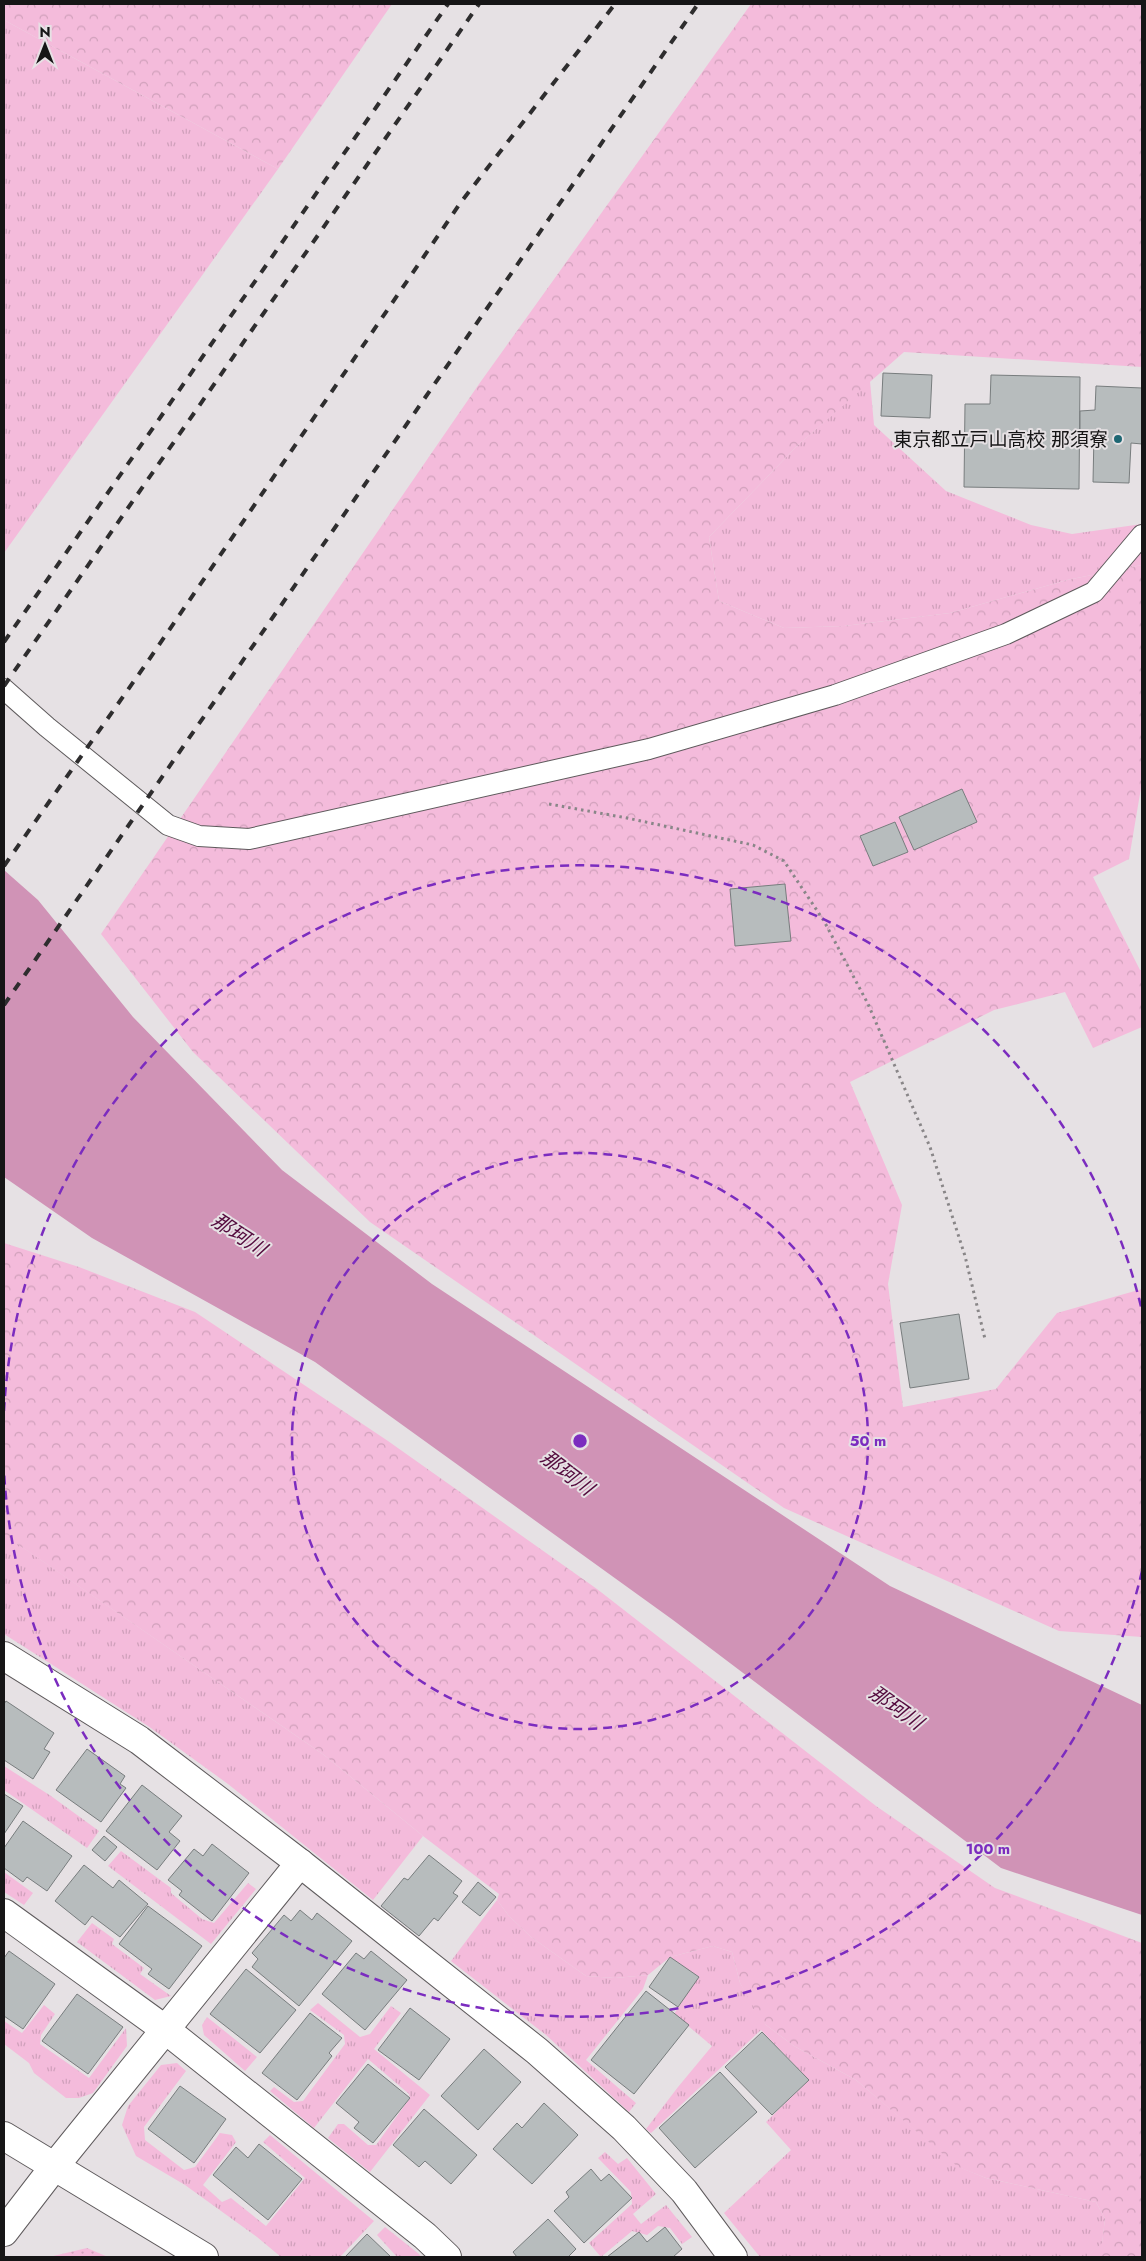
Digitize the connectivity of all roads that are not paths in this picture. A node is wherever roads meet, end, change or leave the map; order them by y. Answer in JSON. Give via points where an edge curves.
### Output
{"nodes":[{"id":1,"x":1142,"y":535,"type":"edge"},
{"id":2,"x":4,"y":689,"type":"edge"},
{"id":3,"x":4,"y":1656,"type":"edge"},
{"id":4,"x":300,"y":1862,"type":"junction"},
{"id":5,"x":4,"y":1913,"type":"edge"},
{"id":6,"x":166,"y":2030,"type":"junction"},
{"id":7,"x":4,"y":2136,"type":"edge"},
{"id":8,"x":54,"y":2167,"type":"junction"},
{"id":9,"x":4,"y":2232,"type":"edge"},
{"id":10,"x":204,"y":2257,"type":"edge"},
{"id":11,"x":447,"y":2257,"type":"edge"},
{"id":12,"x":733,"y":2257,"type":"edge"}],
"edges":[{"from":1,"to":2,"type":"lane","via":[[1094,592],[1006,634],[835,695],[649,748],[249,840],[199,836],[168,825]]},
{"from":3,"to":4,"type":"street","via":[[139,1740]]},
{"from":4,"to":6,"type":"street"},
{"from":4,"to":12,"type":"street","via":[[537,2051],[624,2128],[684,2191]]},
{"from":5,"to":6,"type":"street"},
{"from":6,"to":8,"type":"street"},
{"from":6,"to":11,"type":"street","via":[[425,2236]]},
{"from":7,"to":8,"type":"street"},
{"from":8,"to":9,"type":"street"},
{"from":8,"to":10,"type":"street"}]}
